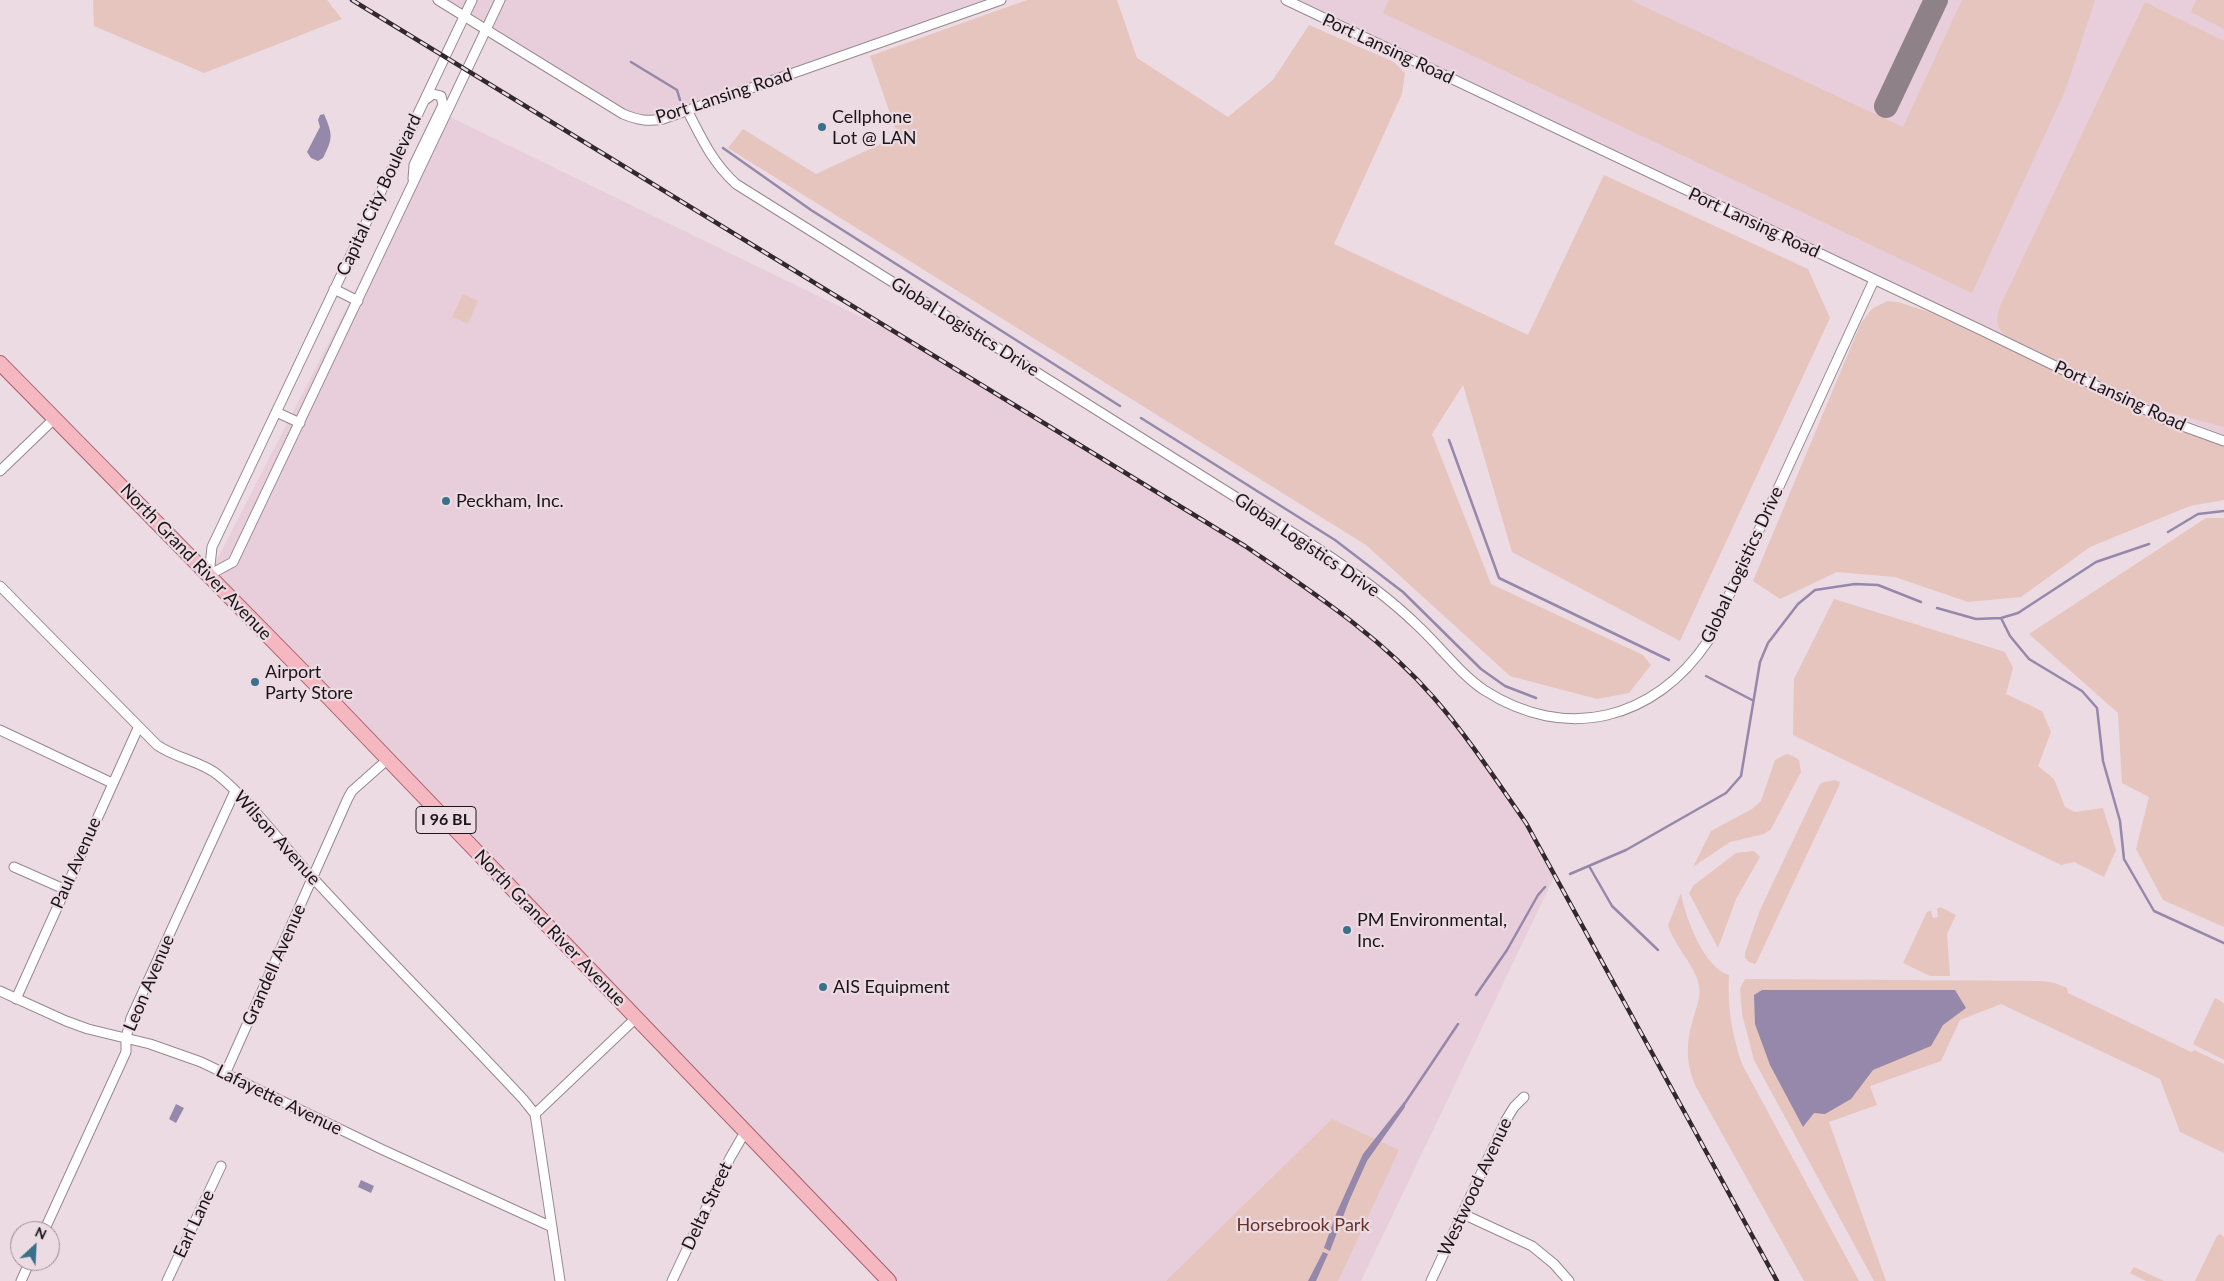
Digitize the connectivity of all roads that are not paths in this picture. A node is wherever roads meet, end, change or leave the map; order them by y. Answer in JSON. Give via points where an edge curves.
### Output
{"nodes":[{"id":1,"x":438,"y":0,"type":"edge"},
{"id":2,"x":472,"y":0,"type":"edge"},
{"id":3,"x":500,"y":0,"type":"edge"},
{"id":4,"x":1001,"y":0,"type":"edge"},
{"id":5,"x":1286,"y":0,"type":"edge"},
{"id":6,"x":464,"y":16,"type":"junction"},
{"id":7,"x":486,"y":30,"type":"junction"},
{"id":8,"x":424,"y":101,"type":"junction"},
{"id":9,"x":687,"y":110,"type":"junction"},
{"id":10,"x":412,"y":187,"type":"junction"},
{"id":11,"x":1874,"y":280,"type":"junction"},
{"id":12,"x":334,"y":289,"type":"junction"},
{"id":13,"x":358,"y":301,"type":"junction"},
{"id":14,"x":0,"y":363,"type":"edge"},
{"id":15,"x":276,"y":412,"type":"junction"},
{"id":16,"x":55,"y":418,"type":"junction"},
{"id":17,"x":300,"y":423,"type":"junction"},
{"id":18,"x":2224,"y":441,"type":"edge"},
{"id":19,"x":0,"y":471,"type":"edge"},
{"id":20,"x":209,"y":575,"type":"junction"},
{"id":21,"x":0,"y":586,"type":"edge"},
{"id":22,"x":138,"y":728,"type":"junction"},
{"id":23,"x":0,"y":730,"type":"edge"},
{"id":24,"x":388,"y":759,"type":"junction"},
{"id":25,"x":112,"y":784,"type":"junction"},
{"id":26,"x":235,"y":791,"type":"junction"},
{"id":27,"x":14,"y":867,"type":"dead end"},
{"id":28,"x":313,"y":878,"type":"junction"},
{"id":29,"x":64,"y":889,"type":"junction"},
{"id":30,"x":0,"y":991,"type":"edge"},
{"id":31,"x":16,"y":998,"type":"junction"},
{"id":32,"x":636,"y":1018,"type":"junction"},
{"id":33,"x":126,"y":1038,"type":"junction"},
{"id":34,"x":225,"y":1074,"type":"junction"},
{"id":35,"x":1524,"y":1097,"type":"dead end"},
{"id":36,"x":535,"y":1114,"type":"junction"},
{"id":37,"x":745,"y":1132,"type":"junction"},
{"id":38,"x":221,"y":1166,"type":"dead end"},
{"id":39,"x":1463,"y":1214,"type":"junction"},
{"id":40,"x":49,"y":1221,"type":"edge"},
{"id":41,"x":552,"y":1227,"type":"junction"},
{"id":42,"x":1568,"y":1280,"type":"edge"},
{"id":43,"x":167,"y":1281,"type":"edge"},
{"id":44,"x":560,"y":1281,"type":"edge"},
{"id":45,"x":672,"y":1281,"type":"edge"},
{"id":46,"x":889,"y":1281,"type":"edge"},
{"id":47,"x":1431,"y":1281,"type":"edge"}],
"edges":[{"from":1,"to":6,"type":"street","name":"Port Lansing Road"},
{"from":2,"to":6,"type":"street","name":"Capital City Boulevard"},
{"from":3,"to":7,"type":"street","name":"Capital City Boulevard"},
{"from":4,"to":9,"type":"street","name":"Port Lansing Road"},
{"from":5,"to":11,"type":"street","name":"Port Lansing Road"},
{"from":6,"to":7,"type":"street","name":"Port Lansing Road"},
{"from":6,"to":8,"type":"street","name":"Capital City Boulevard"},
{"from":7,"to":9,"type":"street","name":"Port Lansing Road","via":[[638,120],[663,120]]},
{"from":7,"to":10,"type":"street","name":"Capital City Boulevard"},
{"from":8,"to":10,"type":"street","name":"Capital City Boulevard","via":[[433,94],[441,96],[443,105],[414,165]]},
{"from":8,"to":12,"type":"street","name":"Capital City Boulevard"},
{"from":9,"to":11,"type":"street","name":"Global Logistics Drive","via":[[708,152],[736,184],[1317,548],[1377,590],[1483,689],[1535,714],[1565,718],[1612,714],[1642,703],[1673,682],[1696,658],[1708,640]]},
{"from":10,"to":13,"type":"street","name":"Capital City Boulevard"},
{"from":11,"to":18,"type":"street","name":"Port Lansing Road","via":[[2169,422]]},
{"from":12,"to":13,"type":"street","name":"Capital City Boulevard"},
{"from":12,"to":15,"type":"street","name":"Capital City Boulevard"},
{"from":13,"to":17,"type":"street","name":"Capital City Boulevard"},
{"from":14,"to":16,"type":"main road","name":"North Grand River Avenue","number":"I 96 BL"},
{"from":15,"to":17,"type":"street"},
{"from":15,"to":20,"type":"street","name":"Capital City Boulevard","via":[[212,547]]},
{"from":16,"to":19,"type":"street"},
{"from":16,"to":20,"type":"main road","name":"North Grand River Avenue","number":"I 96 BL"},
{"from":17,"to":20,"type":"street","name":"Capital City Boulevard","via":[[233,562]]},
{"from":20,"to":24,"type":"main road","name":"North Grand River Avenue","number":"I 96 BL"},
{"from":21,"to":22,"type":"street","name":"Wilson Avenue"},
{"from":22,"to":25,"type":"street","name":"Paul Avenue"},
{"from":22,"to":26,"type":"street","name":"Wilson Avenue","via":[[167,752],[210,770]]},
{"from":23,"to":25,"type":"street"},
{"from":24,"to":28,"type":"street","name":"Grandell Avenue","via":[[352,791]]},
{"from":24,"to":32,"type":"main road","name":"North Grand River Avenue","number":"I 96 BL"},
{"from":25,"to":29,"type":"street","name":"Paul Avenue"},
{"from":26,"to":28,"type":"street","name":"Wilson Avenue"},
{"from":26,"to":33,"type":"street","name":"Leon Avenue","via":[[131,1018]]},
{"from":27,"to":29,"type":"street"},
{"from":28,"to":34,"type":"street","name":"Grandell Avenue"},
{"from":28,"to":36,"type":"street","name":"Wilson Avenue"},
{"from":29,"to":31,"type":"street","name":"Paul Avenue"},
{"from":30,"to":31,"type":"street","name":"Lafayette Avenue"},
{"from":31,"to":33,"type":"street","name":"Lafayette Avenue","via":[[66,1021]]},
{"from":32,"to":36,"type":"street"},
{"from":32,"to":37,"type":"main road","name":"North Grand River Avenue","number":"I 96 BL"},
{"from":33,"to":34,"type":"street","name":"Lafayette Avenue","via":[[169,1050]]},
{"from":33,"to":40,"type":"street","name":"Leon Avenue","via":[[126,1052]]},
{"from":34,"to":41,"type":"street","name":"Lafayette Avenue"},
{"from":35,"to":39,"type":"street","name":"Westwood Avenue","via":[[1506,1120]]},
{"from":36,"to":41,"type":"street"},
{"from":37,"to":45,"type":"street","name":"Delta Street"},
{"from":37,"to":46,"type":"main road","name":"North Grand River Avenue","number":"I 96 BL"},
{"from":38,"to":43,"type":"street","name":"Earl Lane"},
{"from":39,"to":42,"type":"street","via":[[1532,1246],[1549,1258]]},
{"from":39,"to":47,"type":"street","name":"Westwood Avenue"},
{"from":41,"to":44,"type":"street"}]}
